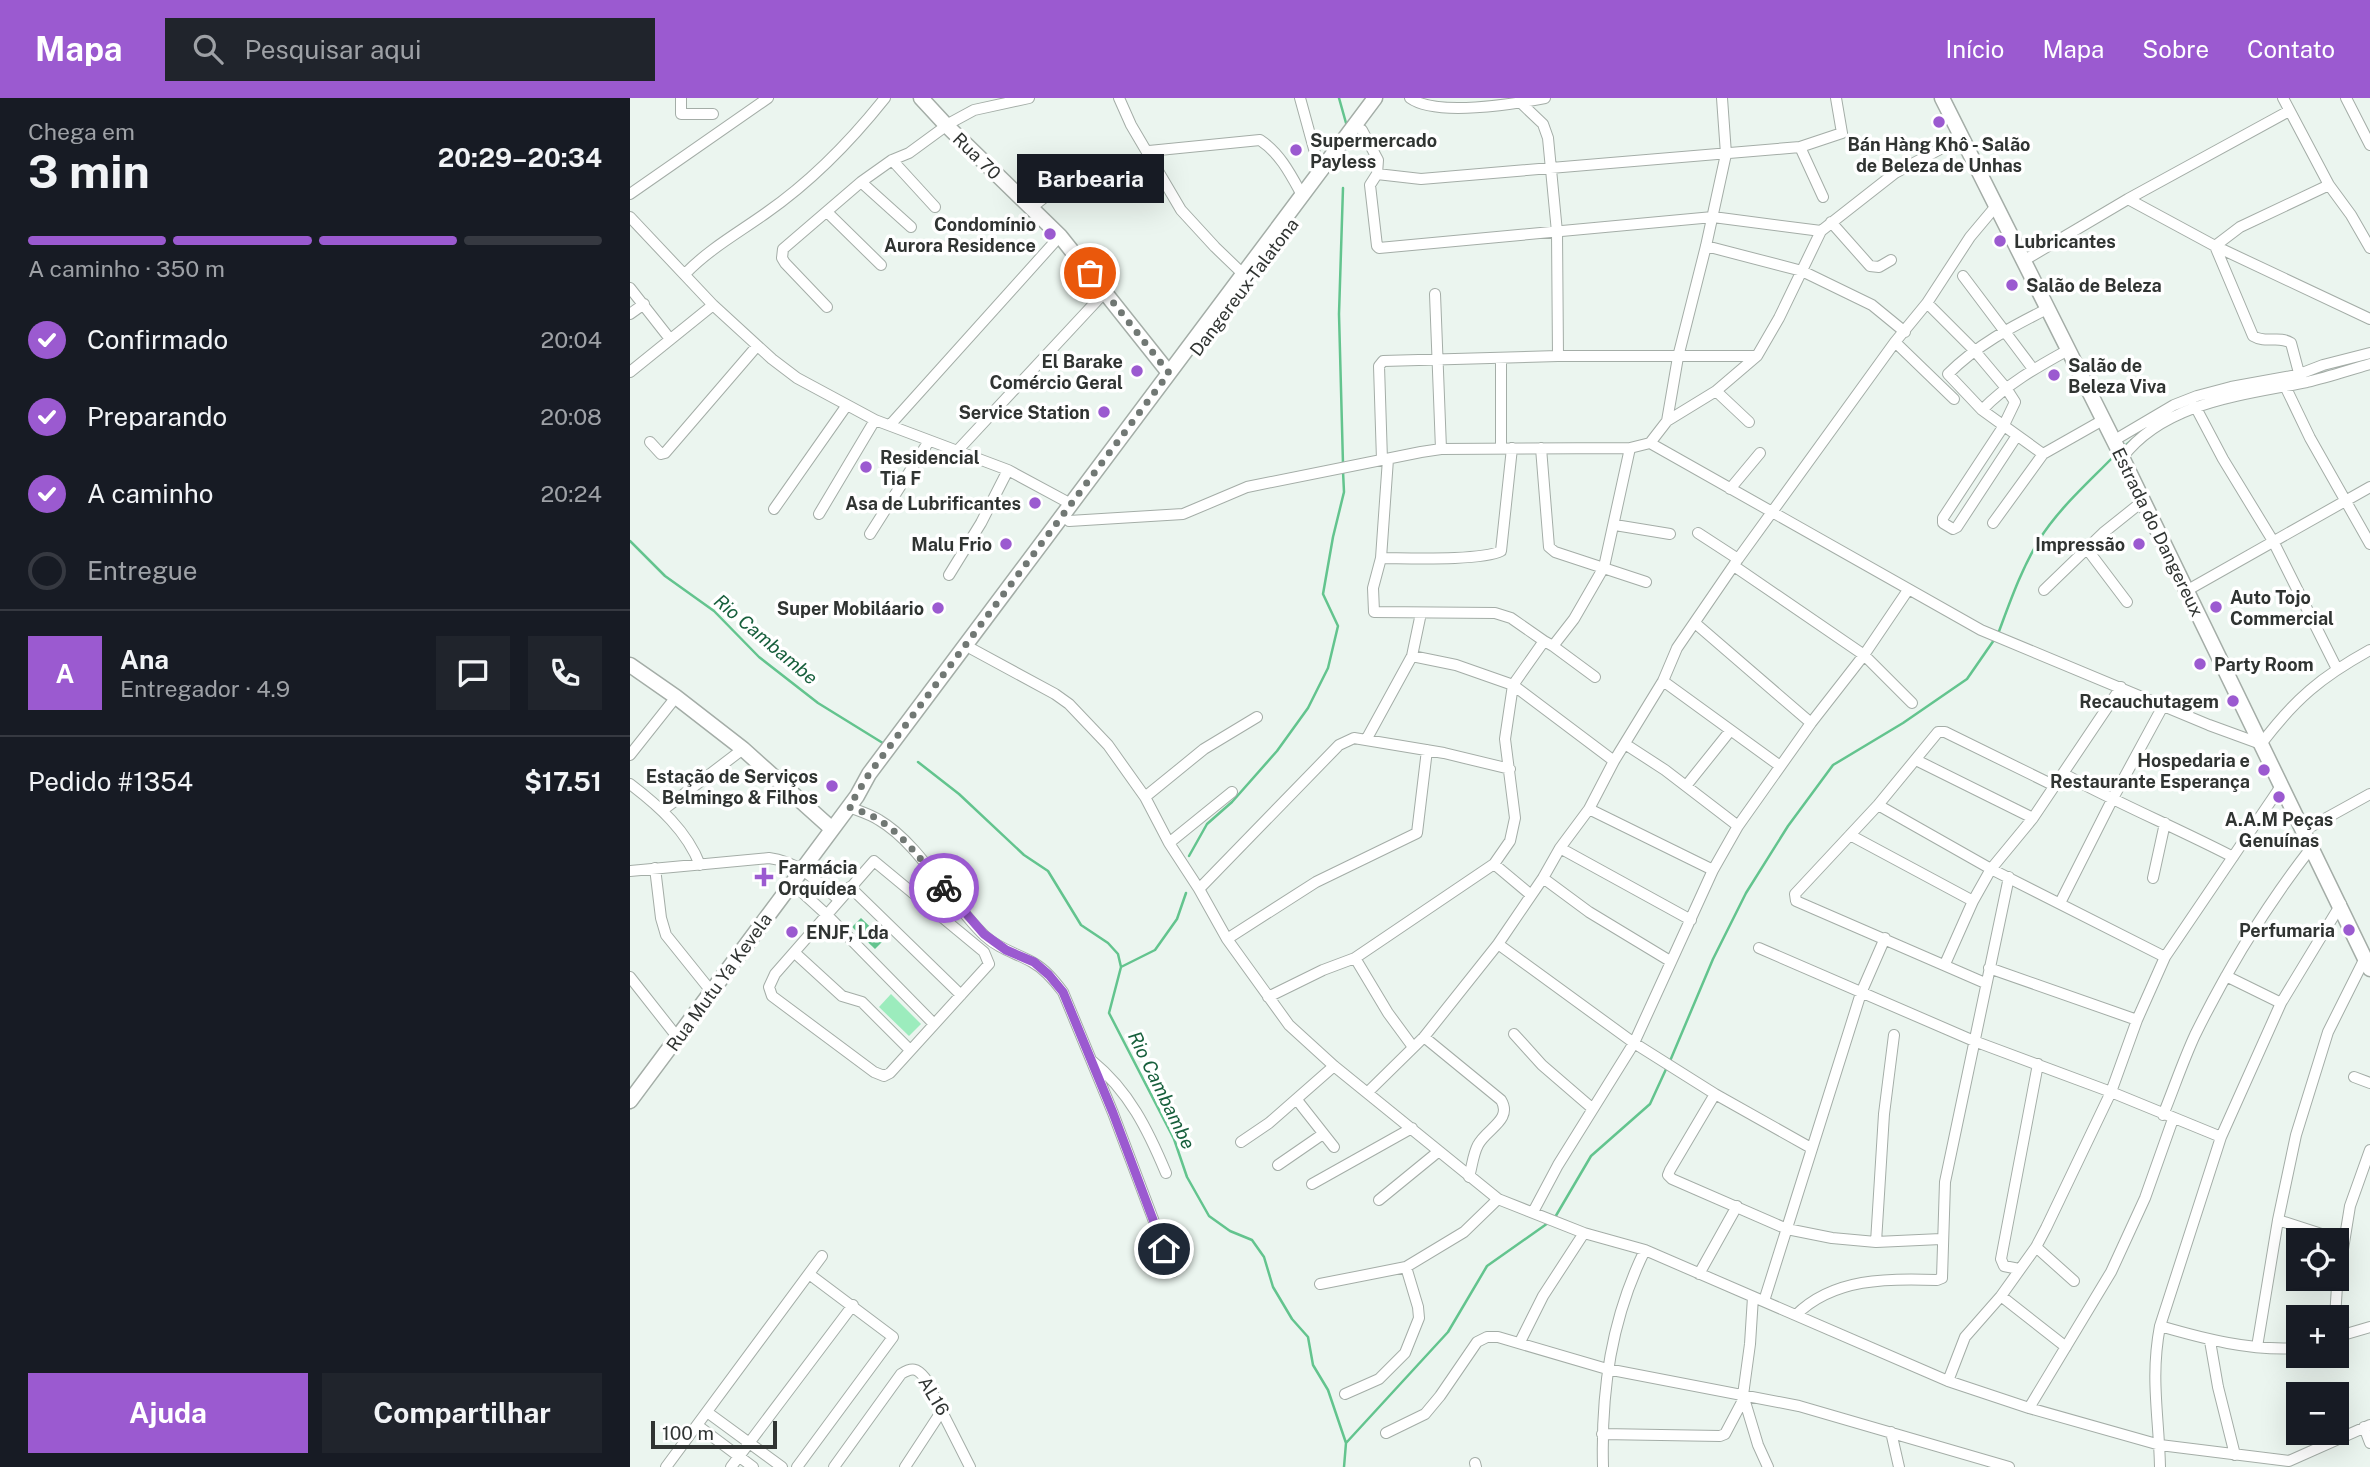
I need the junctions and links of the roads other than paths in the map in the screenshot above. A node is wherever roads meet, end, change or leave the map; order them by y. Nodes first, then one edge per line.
1 (681, 98) edge
2 (768, 98) edge
3 (885, 98) edge
4 (921, 98) edge
5 (1029, 98) edge
6 (1119, 98) edge
7 (1300, 98) edge
8 (1375, 98) edge
9 (1386, 98) edge
10 (1410, 98) edge
11 (1545, 98) edge
12 (1722, 98) edge
13 (1836, 98) edge
14 (1941, 98) edge
15 (2346, 98) edge
16 (2287, 102) edge
17 (1521, 103) junction
18 (713, 114) dead end
19 (946, 125) junction
20 (1362, 130) junction
21 (1961, 138) junction
22 (2370, 145) edge
23 (1800, 147) junction
24 (1149, 151) junction
25 (1726, 154) junction
26 (892, 160) junction
27 (1088, 163) dead end
28 (1550, 169) junction
29 (1320, 171) junction
30 (1377, 174) junction
31 (861, 182) junction
32 (2329, 185) junction
33 (630, 194) edge
34 (1302, 195) junction
35 (1823, 197) dead end
36 (2128, 199) junction
37 (1996, 206) junction
38 (935, 207) dead end
39 (1031, 208) junction
40 (827, 212) junction
41 (630, 217) edge
42 (1713, 217) junction
43 (1831, 222) junction
44 (911, 227) dead end
45 (1821, 231) junction
46 (1557, 232) junction
47 (1060, 236) junction
48 (1706, 246) junction
49 (2215, 246) junction
50 (2370, 248) edge
51 (1891, 260) dead end
52 (2023, 261) junction
53 (881, 265) dead end
54 (1802, 271) junction
55 (685, 274) junction
56 (1243, 274) junction
57 (1963, 276) dead end
58 (630, 288) edge
59 (1105, 292) junction
60 (1435, 294) dead end
61 (1927, 303) junction
62 (644, 304) junction
63 (713, 305) junction
64 (827, 307) dead end
65 (2047, 309) junction
66 (630, 314) edge
67 (2370, 319) edge
68 (2004, 331) junction
69 (1905, 332) junction
70 (670, 340) junction
71 (1895, 342) junction
72 (757, 346) junction
73 (2068, 350) junction
74 (1974, 351) junction
75 (2370, 353) edge
76 (1558, 356) junction
77 (1757, 356) junction
78 (1678, 357) junction
79 (1501, 359) junction
80 (1439, 360) junction
81 (2370, 364) edge
82 (2033, 369) junction
83 (630, 372) edge
84 (1169, 373) junction
85 (2299, 373) junction
86 (2285, 386) junction
87 (2006, 388) junction
88 (1716, 391) junction
89 (1954, 399) dead end
90 (846, 405) junction
91 (2195, 407) junction
92 (1982, 410) junction
93 (875, 420) junction
94 (2103, 420) junction
95 (1667, 421) junction
96 (1749, 422) dead end
97 (890, 425) junction
98 (2003, 427) junction
99 (2015, 437) junction
100 (929, 441) junction
101 (650, 442) dead end
102 (1650, 443) junction
103 (1507, 448) junction
104 (1541, 448) junction
105 (1630, 448) junction
106 (1441, 449) junction
107 (958, 450) junction
108 (2118, 450) junction
109 (1759, 453) dead end
110 (2043, 454) junction
111 (1385, 459) junction
112 (1008, 470) junction
113 (2370, 488) edge
114 (1730, 489) junction
115 (2143, 501) junction
116 (2346, 502) junction
117 (1071, 504) junction
118 (774, 509) dead end
119 (1773, 513) junction
120 (819, 514) dead end
121 (1069, 521) junction
122 (1993, 523) dead end
123 (1615, 525) junction
124 (1698, 533) dead end
125 (870, 534) dead end
126 (1670, 534) dead end
127 (2273, 541) junction
128 (2370, 544) edge
129 (2087, 549) junction
130 (1381, 558) junction
131 (1736, 562) junction
132 (1604, 567) junction
133 (949, 575) dead end
134 (1646, 582) dead end
135 (1908, 590) junction
136 (2044, 590) dead end
137 (2186, 591) junction
138 (2127, 602) dead end
139 (1421, 613) junction
140 (1695, 623) junction
141 (1548, 643) junction
142 (972, 649) junction
143 (2370, 650) edge
144 (1864, 655) junction
145 (1412, 656) junction
146 (630, 665) edge
147 (2337, 668) junction
148 (1595, 677) dead end
149 (1663, 681) junction
150 (1513, 685) junction
151 (2121, 688) junction
152 (676, 697) junction
153 (1912, 703) dead end
154 (2163, 706) junction
155 (1257, 717) dead end
156 (913, 722) junction
157 (1811, 723) junction
158 (1730, 731) junction
159 (1366, 740) junction
160 (1625, 744) junction
161 (2261, 744) junction
162 (743, 749) junction
163 (1427, 750) junction
164 (630, 755) edge
165 (1916, 760) junction
166 (1614, 761) junction
167 (1780, 766) junction
168 (1510, 769) junction
169 (2064, 775) junction
170 (630, 784) edge
171 (1686, 786) junction
172 (2055, 786) junction
173 (2281, 786) junction
174 (1232, 792) dead end
175 (2370, 794) edge
176 (1146, 797) junction
177 (2112, 800) junction
178 (853, 802) junction
179 (1878, 805) junction
180 (1589, 809) junction
181 (663, 810) junction
182 (2033, 818) junction
183 (2165, 823) junction
184 (1738, 825) junction
185 (832, 829) junction
186 (2303, 831) junction
187 (1850, 835) junction
188 (1169, 843) junction
189 (1560, 848) junction
190 (2311, 848) junction
191 (2233, 858) junction
192 (1494, 863) junction
193 (701, 865) junction
194 (655, 868) junction
195 (803, 869) junction
196 (1992, 869) junction
197 (1713, 870) junction
198 (630, 871) edge
199 (2009, 877) junction
200 (1543, 878) junction
201 (2153, 878) dead end
202 (792, 883) junction
203 (850, 887) junction
204 (1199, 889) junction
205 (1531, 894) junction
206 (839, 900) junction
207 (1973, 901) junction
208 (2060, 903) junction
209 (2341, 904) junction
210 (827, 915) junction
211 (1691, 920) junction
212 (1885, 938) junction
213 (1227, 939) junction
214 (1498, 944) junction
215 (1759, 948) dead end
216 (795, 953) junction
217 (1355, 957) junction
218 (2165, 957) junction
219 (1670, 961) junction
220 (2367, 963) edge
221 (1945, 964) junction
222 (1989, 968) junction
223 (2227, 976) junction
224 (630, 977) edge
225 (1985, 983) junction
226 (711, 991) junction
227 (1861, 993) junction
228 (961, 995) junction
229 (1268, 997) junction
230 (2281, 1003) junction
231 (2137, 1020) junction
232 (934, 1024) junction
233 (1514, 1034) dead end
234 (1894, 1035) dead end
235 (1424, 1037) junction
236 (678, 1038) junction
237 (1974, 1041) junction
238 (1634, 1043) junction
239 (1413, 1047) junction
240 (911, 1050) junction
241 (1090, 1060) junction
242 (2038, 1064) junction
243 (1334, 1066) junction
244 (2354, 1077) dead end
245 (2370, 1083) edge
246 (1368, 1092) junction
247 (2111, 1092) junction
248 (1715, 1094) junction
249 (631, 1098) edge
250 (1297, 1100) junction
251 (1593, 1109) junction
252 (2168, 1117) junction
253 (1412, 1128) junction
254 (1323, 1134) junction
255 (2221, 1137) junction
256 (1241, 1142) dead end
257 (1334, 1147) dead end
258 (1811, 1149) junction
259 (2370, 1150) edge
260 (1438, 1151) junction
261 (1278, 1165) dead end
262 (1166, 1173) dead end
263 (1469, 1177) junction
264 (1312, 1184) dead end
265 (1498, 1199) junction
266 (1379, 1200) dead end
267 (1737, 1206) junction
268 (1533, 1212) junction
269 (2278, 1220) junction
270 (2303, 1228) edge
271 (2346, 1228) edge
272 (1787, 1229) junction
273 (1584, 1233) junction
274 (1941, 1239) junction
275 (1876, 1242) junction
276 (2036, 1247) junction
277 (1645, 1250) junction
278 (822, 1256) dead end
279 (1406, 1267) junction
280 (2019, 1269) junction
281 (1173, 1272) dead end
282 (810, 1274) junction
283 (1699, 1274) junction
284 (2074, 1281) dead end
285 (1320, 1284) dead end
286 (2001, 1296) junction
287 (1753, 1297) junction
288 (1764, 1301) junction
289 (853, 1306) junction
290 (1796, 1315) junction
291 (2160, 1326) junction
292 (2370, 1327) edge
293 (2349, 1333) edge
294 (2210, 1341) junction
295 (1520, 1342) junction
296 (2066, 1347) junction
297 (2257, 1347) junction
298 (2286, 1349) edge
299 (1607, 1369) junction
300 (1948, 1381) junction
301 (1345, 1394) dead end
302 (1743, 1397) junction
303 (2029, 1408) junction
304 (943, 1409) junction
305 (707, 1412) junction
306 (697, 1425) junction
307 (2367, 1426) edge
308 (1891, 1432) junction
309 (1386, 1433) dead end
310 (1602, 1434) junction
311 (749, 1443) junction
312 (2370, 1443) edge
313 (2160, 1445) junction
314 (2235, 1455) junction
315 (739, 1457) junction
316 (2284, 1464) edge
317 (666, 1467) edge
318 (732, 1467) edge
319 (753, 1467) edge
320 (782, 1467) edge
321 (797, 1467) edge
322 (834, 1467) edge
323 (905, 1467) edge
324 (970, 1467) edge
325 (1603, 1467) edge
326 (1768, 1467) edge
327 (1899, 1467) edge
328 (2009, 1467) edge
329 (2160, 1467) edge

1 - 18 street
2 - 33 street
3 - 55 street
4 - 19 main road, Rua 70
5 - 19 street
6 - 24 street
7 - 29 street
8 - 29 main road, Dangereux-Talatona
9 - 20 main road, Dangereux-Talatona
10 - 17 street
11 - 17 street
12 - 25 street
13 - 23 street
14 - 21 main road, Estrada do Dangereux
15 - 22 street
16 - 32 street
16 - 36 street
17 - 28 street
19 - 26 street
19 - 39 main road, Rua 70
20 - 30 street
20 - 121 main road, Dangereux-Talatona
21 - 37 main road, Estrada do Dangereux
21 - 43 street
23 - 25 street
23 - 35 street
24 - 34 street
24 - 56 street
25 - 28 street
25 - 42 street
26 - 31 street
26 - 38 street
27 - 39 street
28 - 30 street
28 - 46 street
29 - 34 main road, Dangereux-Talatona
30 - 46 street
31 - 40 street
31 - 44 street
32 - 49 street
32 - 50 street
34 - 56 main road, Dangereux-Talatona
36 - 49 street
36 - 52 street
37 - 52 main road, Estrada do Dangereux
37 - 61 street
39 - 47 main road, Rua 70
40 - 53 street
40 - 64 street
41 - 55 street
42 - 45 street
42 - 46 street
42 - 48 street
43 - 45 street
43 - 51 street
45 - 54 street
46 - 76 street
47 - 59 main road, Rua 70
47 - 97 street
48 - 54 street
48 - 78 street
49 - 67 street
49 - 85 street
52 - 65 main road, Estrada do Dangereux
54 - 69 street
54 - 77 street
55 - 63 street
56 - 84 main road, Dangereux-Talatona
57 - 68 street
58 - 62 street
59 - 84 main road, Rua 70
59 - 107 street
60 - 80 street
61 - 69 street
61 - 74 street
62 - 66 street
62 - 70 street
63 - 70 street
63 - 72 street
65 - 68 street
65 - 73 main road, Estrada do Dangereux
68 - 74 street
68 - 82 street
69 - 71 street
70 - 83 street
71 - 89 street
71 - 119 street
72 - 90 street
72 - 101 street
73 - 82 street
73 - 94 main road, Estrada do Dangereux
74 - 87 street
74 - 92 street
75 - 85 street
76 - 78 street
76 - 79 street
77 - 78 street
77 - 88 street
78 - 95 street
79 - 80 street
79 - 103 street
80 - 106 street
80 - 111 street
81 - 86 street
82 - 87 street
84 - 117 main road, Dangereux-Talatona
85 - 108 street
86 - 91 street
86 - 116 street
87 - 92 street
87 - 98 street
88 - 95 street
88 - 96 street
90 - 93 street
90 - 118 street
91 - 108 street
91 - 127 street
92 - 98 street
93 - 97 street
93 - 120 street
94 - 108 main road, Estrada do Dangereux
94 - 110 street
95 - 102 street
97 - 100 street
98 - 99 street
98 - 99 street
99 - 110 street
100 - 107 street
100 - 125 street
102 - 105 street
102 - 114 street
103 - 104 street
103 - 106 street
103 - 130 street
104 - 105 street
104 - 132 street
105 - 123 street
106 - 111 street
107 - 112 street
108 - 115 main road, Estrada do Dangereux
109 - 114 street
110 - 122 street
111 - 121 street
111 - 130 street
112 - 117 street
112 - 133 street
113 - 116 street
114 - 119 street
115 - 129 street
115 - 137 main road, Estrada do Dangereux
116 - 127 street
116 - 128 street
117 - 156 main road, Dangereux-Talatona
119 - 131 street
119 - 135 street
121 - 142 main road, Dangereux-Talatona
123 - 126 street
123 - 132 street
124 - 131 street
127 - 137 street
127 - 147 street
129 - 136 street
129 - 138 street
130 - 139 street
131 - 140 street
131 - 144 street
132 - 134 street
132 - 141 street
135 - 144 street
135 - 151 street
137 - 161 main road, Estrada do Dangereux
139 - 141 street
139 - 145 street
140 - 149 street
140 - 157 street
141 - 148 street
141 - 150 street
142 - 156 main road, Dangereux-Talatona
142 - 176 street
143 - 147 street
144 - 153 street
144 - 157 street
145 - 150 street
145 - 159 street
146 - 152 main road
147 - 161 street
149 - 158 street
149 - 160 street
150 - 166 street
150 - 168 street
151 - 154 street
151 - 169 street
152 - 162 main road
152 - 164 street
154 - 161 street
154 - 177 street
155 - 176 street
156 - 178 main road, Dangereux-Talatona
157 - 167 street
158 - 167 street
158 - 171 street
159 - 163 street
159 - 204 street
160 - 166 street
160 - 171 street
161 - 173 main road, Estrada do Dangereux
162 - 181 street
162 - 185 main road
163 - 168 street
163 - 213 street
165 - 172 street
165 - 179 street
165 - 182 street
166 - 180 street
167 - 184 street
168 - 192 street
169 - 172 street
169 - 177 street
170 - 181 street
171 - 184 street
172 - 182 street
173 - 186 main road, Estrada do Dangereux
173 - 191 street
174 - 188 street
175 - 186 street
176 - 188 street
177 - 183 street
177 - 208 street
178 - 185 main road, Rua Mutu Ya Kevela
178 - 241 street
179 - 187 street
179 - 196 street
180 - 189 street
180 - 197 street
181 - 193 street
182 - 196 street
183 - 191 street
183 - 201 street
184 - 197 street
185 - 195 main road, Rua Mutu Ya Kevela
186 - 190 main road, Estrada do Dangereux
187 - 207 street
187 - 212 street
188 - 204 street
189 - 200 street
189 - 211 street
190 - 209 main road, Estrada do Dangereux
190 - 223 street
191 - 218 street
192 - 205 street
192 - 217 street
193 - 194 street
193 - 195 street
194 - 198 street
194 - 226 street
195 - 202 main road, Rua Mutu Ya Kevela
195 - 206 street
196 - 199 street
196 - 207 street
197 - 211 street
199 - 208 street
199 - 222 street
200 - 205 street
200 - 219 street
202 - 210 street
202 - 226 main road, Rua Mutu Ya Kevela
203 - 206 street
203 - 228 street
203 - 228 street
204 - 213 street
205 - 214 street
206 - 210 street
207 - 221 street
208 - 218 street
209 - 220 main road, Estrada do Dangereux
209 - 230 street
210 - 216 street
210 - 232 street
211 - 219 street
212 - 221 street
212 - 227 street
213 - 229 street
214 - 235 street
214 - 238 street
215 - 227 street
216 - 240 street
216 - 240 street
217 - 229 street
217 - 239 street
218 - 231 street
219 - 238 street
220 - 269 street
221 - 225 street
222 - 225 street
222 - 231 street
223 - 230 street
223 - 252 street
224 - 236 street
225 - 237 street
226 - 236 main road, Rua Mutu Ya Kevela
227 - 237 street
227 - 258 street
228 - 232 street
229 - 243 street
230 - 255 street
231 - 247 street
232 - 240 street
233 - 251 street
234 - 275 street
235 - 239 street
235 - 263 street
236 - 249 main road, Rua Mutu Ya Kevela
237 - 242 street
237 - 274 street
238 - 248 street
238 - 251 street
239 - 246 street
241 - 262 street
241 - 281 street
242 - 247 street
242 - 280 street
243 - 246 street
243 - 250 street
244 - 245 street
246 - 253 street
247 - 252 street
247 - 276 street
248 - 258 street
248 - 267 street
250 - 254 street
250 - 256 street
251 - 268 street
252 - 255 street
252 - 296 street
253 - 260 street
253 - 264 street
254 - 257 street
254 - 261 street
255 - 291 street
258 - 272 street
259 - 271 street
260 - 263 street
260 - 266 street
263 - 265 street
265 - 268 street
265 - 279 street
267 - 272 street
267 - 283 street
268 - 273 street
269 - 270 street
269 - 297 street
272 - 275 street
272 - 288 street
273 - 277 street
273 - 295 street
274 - 275 street
274 - 290 street
276 - 280 street
276 - 284 street
277 - 283 street
277 - 299 street
278 - 282 street
279 - 285 street
279 - 301 street
280 - 286 street
282 - 289 street
282 - 305 street
283 - 287 street
286 - 296 street
286 - 300 street
287 - 288 street
287 - 302 street
288 - 290 street
289 - 311 street
289 - 321 street
290 - 300 street
291 - 294 street
291 - 313 street
292 - 293 street
294 - 297 street
294 - 314 street
295 - 299 street
295 - 309 street
296 - 303 street
297 - 298 street
299 - 302 street
299 - 310 street
300 - 303 street
302 - 308 street
302 - 310 street
302 - 326 street
303 - 313 street
304 - 322 street, AL16
304 - 323 street
304 - 324 street, AL16
305 - 306 street
305 - 311 street
306 - 315 street
306 - 317 street
307 - 312 street
307 - 316 street
308 - 327 street
308 - 328 street
310 - 325 street
311 - 315 street
311 - 320 street
313 - 314 street
313 - 329 street
314 - 316 street
315 - 318 street
315 - 319 street

